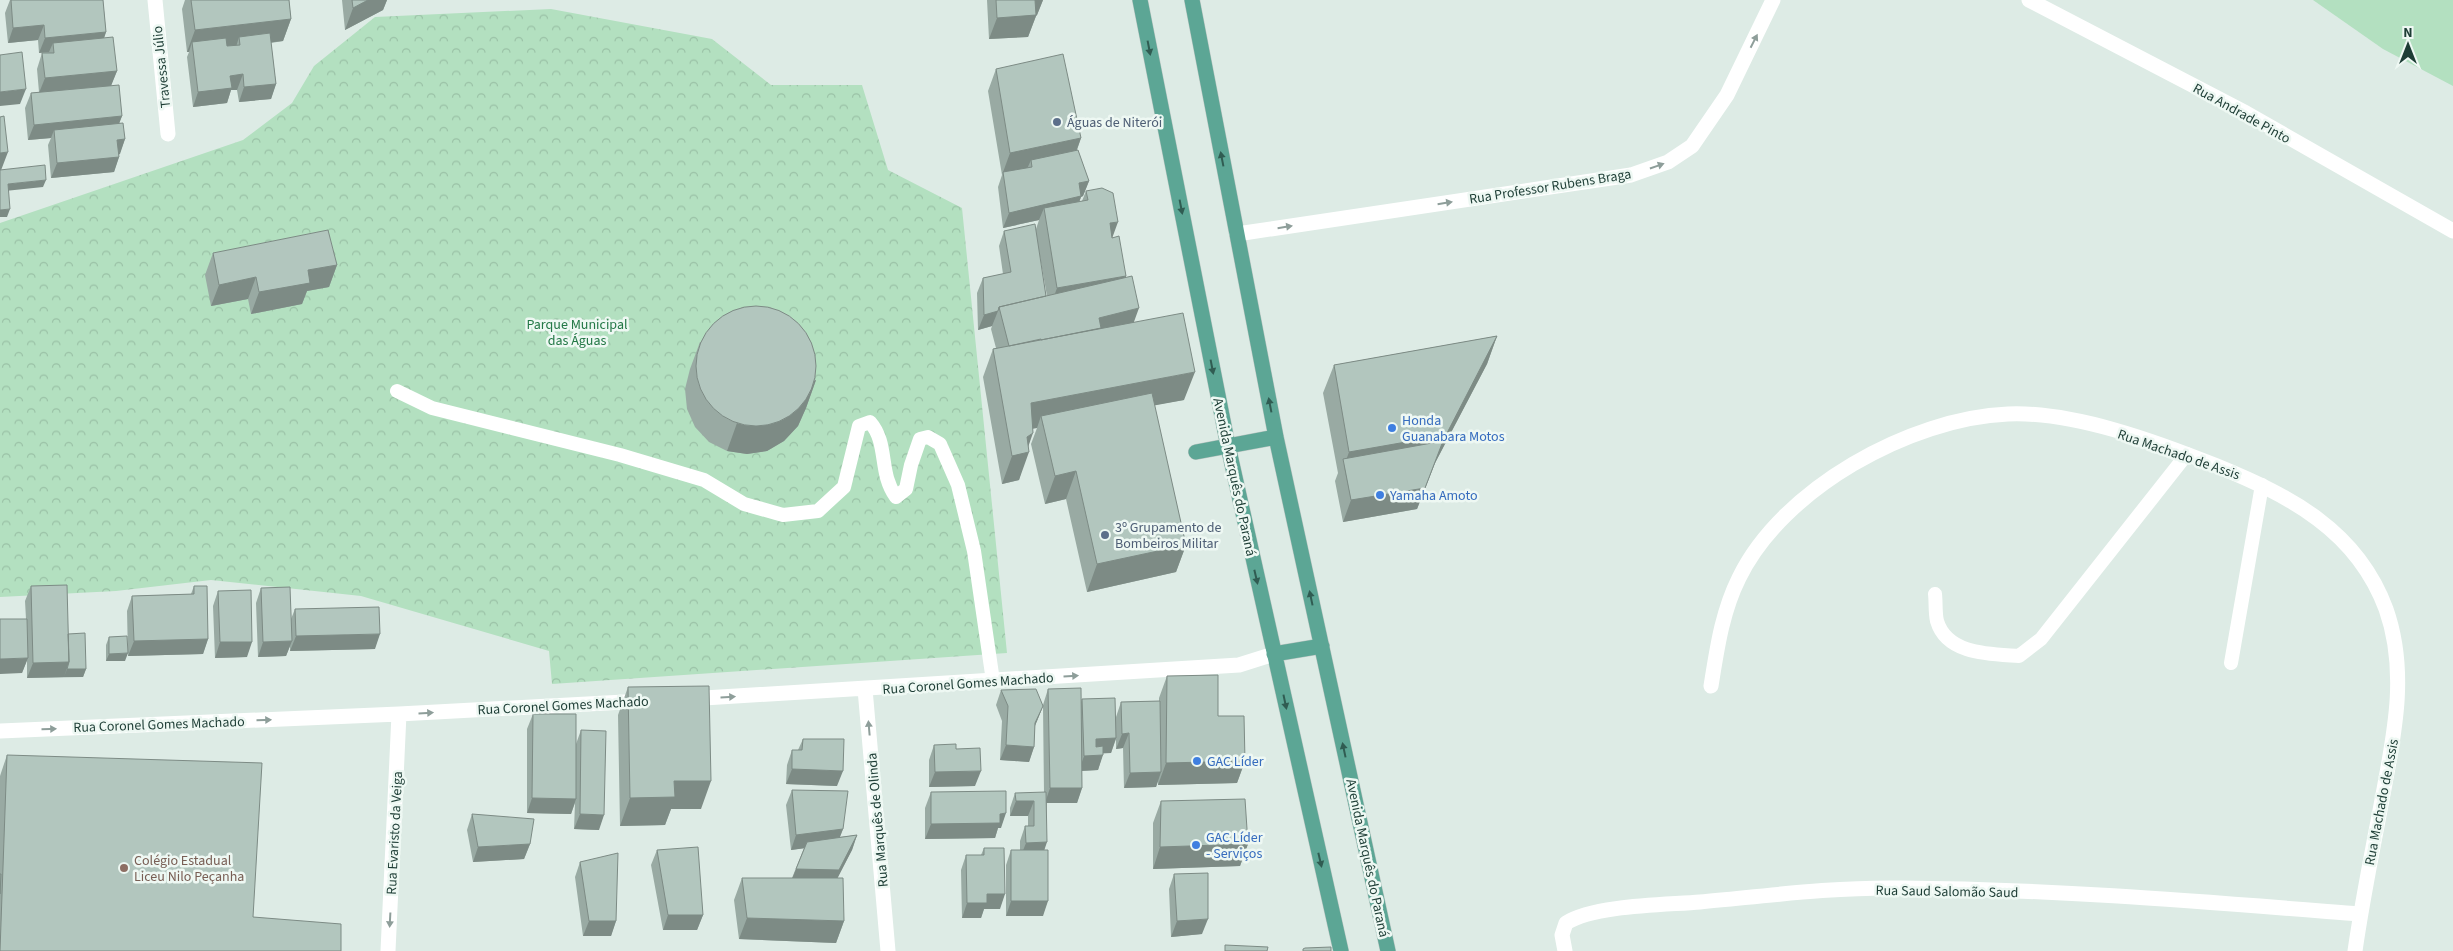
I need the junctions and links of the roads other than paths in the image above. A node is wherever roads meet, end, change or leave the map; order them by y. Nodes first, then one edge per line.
1 (155, 0) edge
2 (1140, 0) edge
3 (1192, 0) edge
4 (1773, 0) edge
5 (2029, 0) edge
6 (168, 134) dead end
7 (2453, 231) edge
8 (1237, 234) junction
9 (398, 392) dead end
10 (1276, 437) junction
11 (1228, 446) junction
12 (1196, 452) dead end
13 (2187, 454) junction
14 (2262, 485) junction
15 (1936, 594) dead end
16 (1322, 646) junction
17 (1274, 654) junction
18 (2231, 663) dead end
19 (993, 681) junction
20 (1711, 686) dead end
21 (865, 689) junction
22 (677, 699) edge
23 (657, 700) edge
24 (399, 714) junction
25 (0, 731) edge
26 (2360, 914) junction
27 (388, 951) edge
28 (888, 951) edge
29 (1341, 951) edge
30 (1388, 951) edge
31 (1564, 951) edge
32 (2355, 951) edge

1 - 6 street, Travessa Júlio
2 -> 11 main road, Avenida Marquês do Paraná
8 -> 3 main road, Avenida Marquês do Paraná
8 -> 4 street, Rua Professor Rubens Braga
5 - 7 street, Rua Andrade Pinto
10 -> 8 main road, Avenida Marquês do Paraná
9 - 19 lane
10 - 11 main road
16 -> 10 main road, Avenida Marquês do Paraná
11 - 12 main road
11 -> 17 main road, Avenida Marquês do Paraná
13 - 14 street, Rua Machado de Assis
13 - 15 lane
13 - 20 street, Rua Machado de Assis
14 - 18 lane
14 - 26 street, Rua Machado de Assis
16 - 17 main road
30 -> 16 main road, Avenida Marquês do Paraná
19 -> 17 street, Rua Coronel Gomes Machado
17 -> 29 main road, Avenida Marquês do Paraná
19 - 21 street, Rua Coronel Gomes Machado
22 -> 21 street, Rua Coronel Gomes Machado
28 -> 21 street, Rua Marquês de Olinda
24 -> 23 street, Rua Coronel Gomes Machado
25 -> 24 street, Rua Coronel Gomes Machado
24 -> 27 street, Rua Evaristo da Veiga
26 - 31 street, Rua Saud Salomão Saud
26 - 32 street, Rua Machado de Assis

